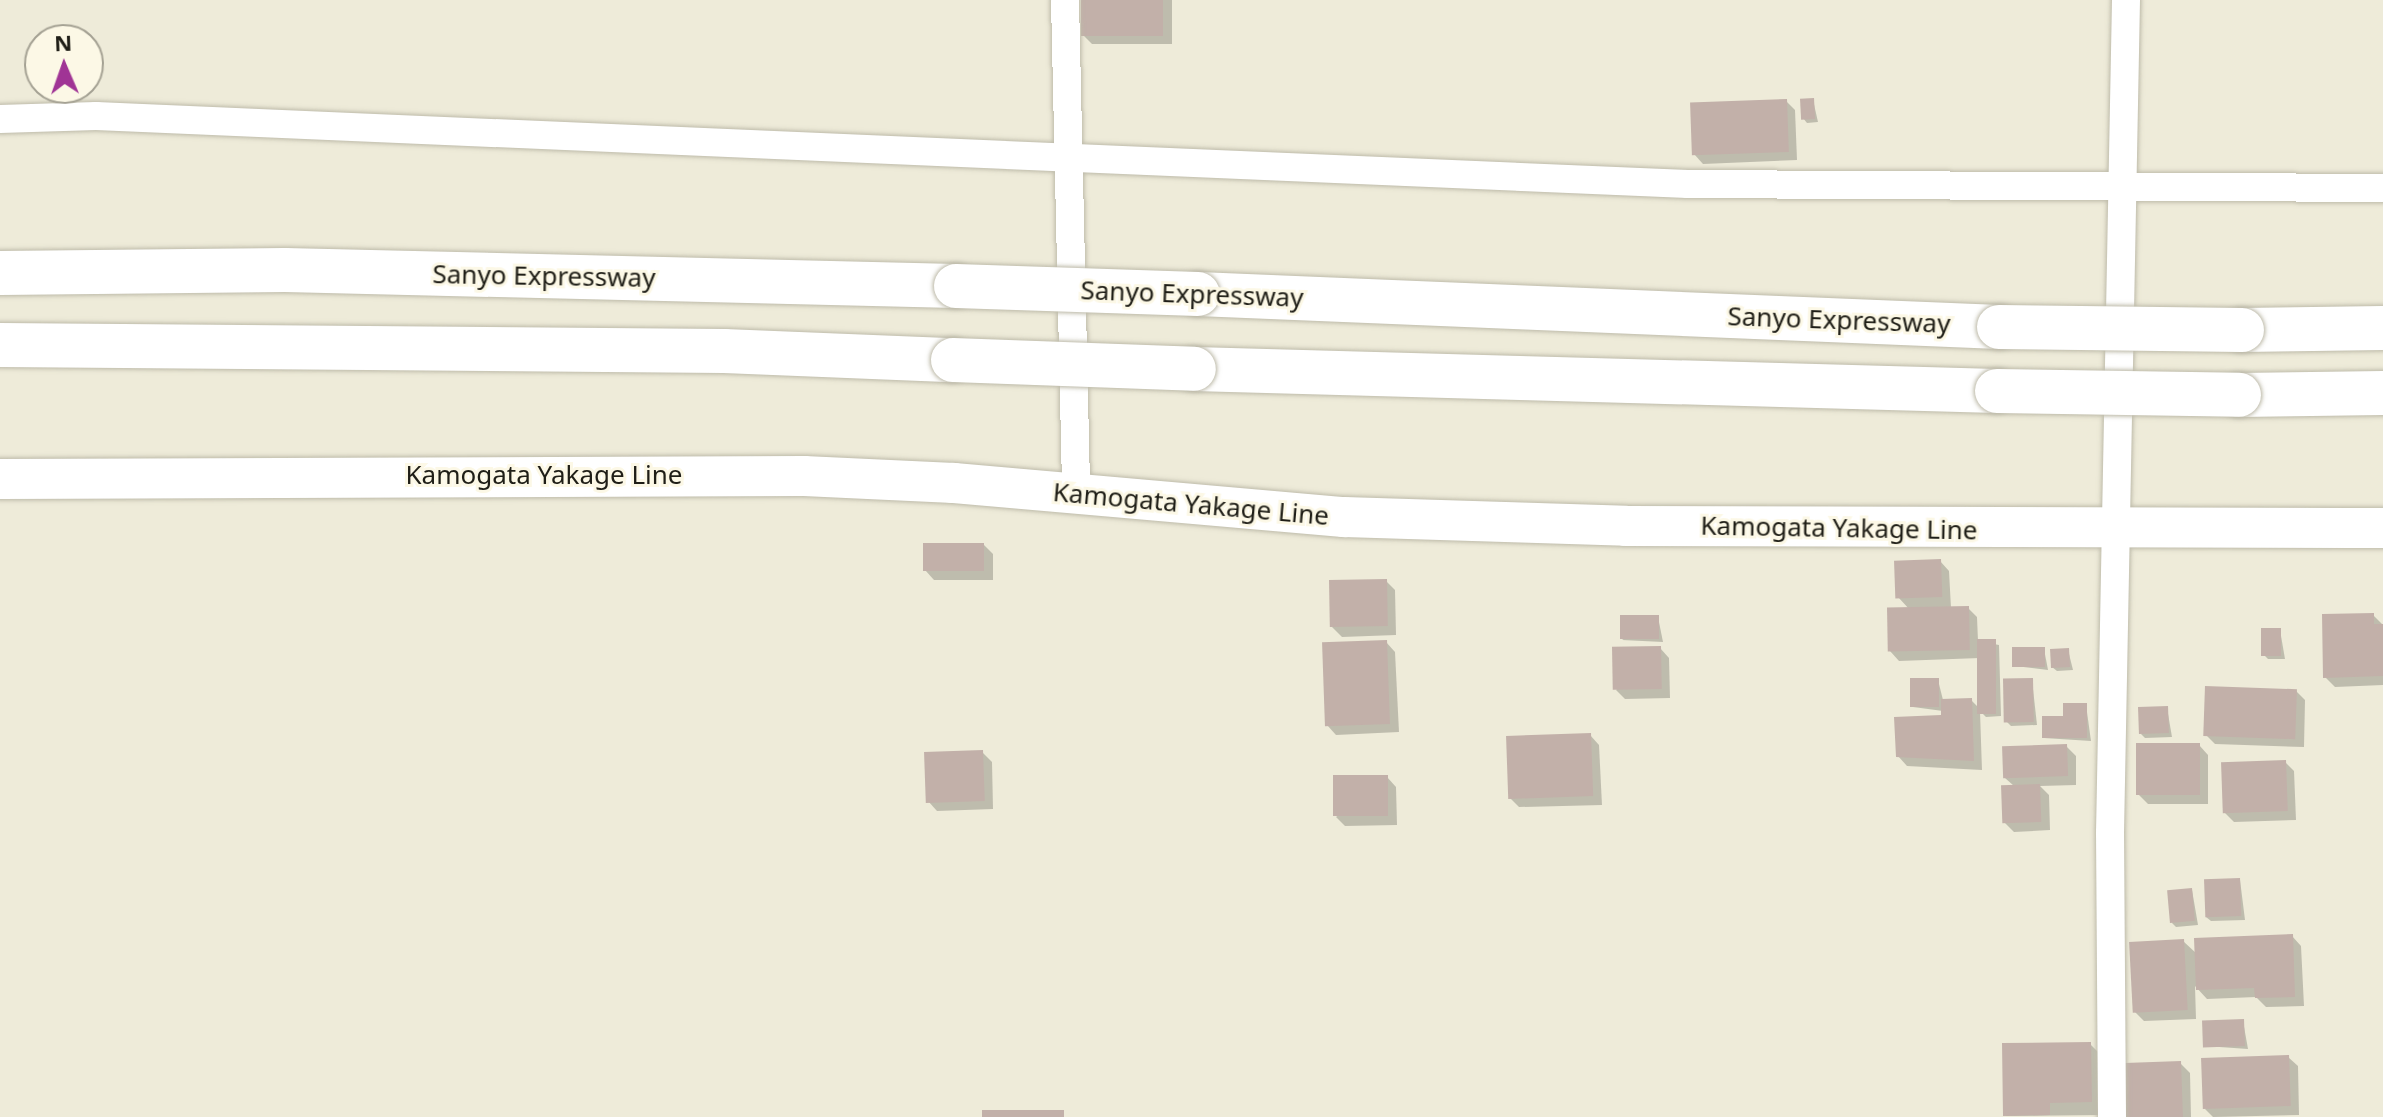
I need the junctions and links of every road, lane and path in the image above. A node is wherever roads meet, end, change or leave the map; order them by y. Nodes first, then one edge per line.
1 (1065, 0) edge
2 (2126, 0) edge
3 (0, 119) edge
4 (1066, 155) junction
5 (2122, 188) junction
6 (2383, 188) edge
7 (0, 273) edge
8 (2383, 328) edge
9 (0, 345) edge
10 (2383, 393) edge
11 (0, 479) edge
12 (1076, 494) junction
13 (2383, 528) edge
14 (2113, 531) junction
15 (2112, 1117) edge

1 - 4 street
2 - 5 street
3 - 4 street
4 - 5 street
4 - 12 street
5 - 6 street
5 - 14 street
7 - 8 highway, Sanyo Expressway, bridge
9 - 10 highway, bridge
11 - 12 main road, Kamogata Yakage Line
12 - 14 main road, Kamogata Yakage Line
13 - 14 main road, Kamogata Yakage Line
14 - 15 street

